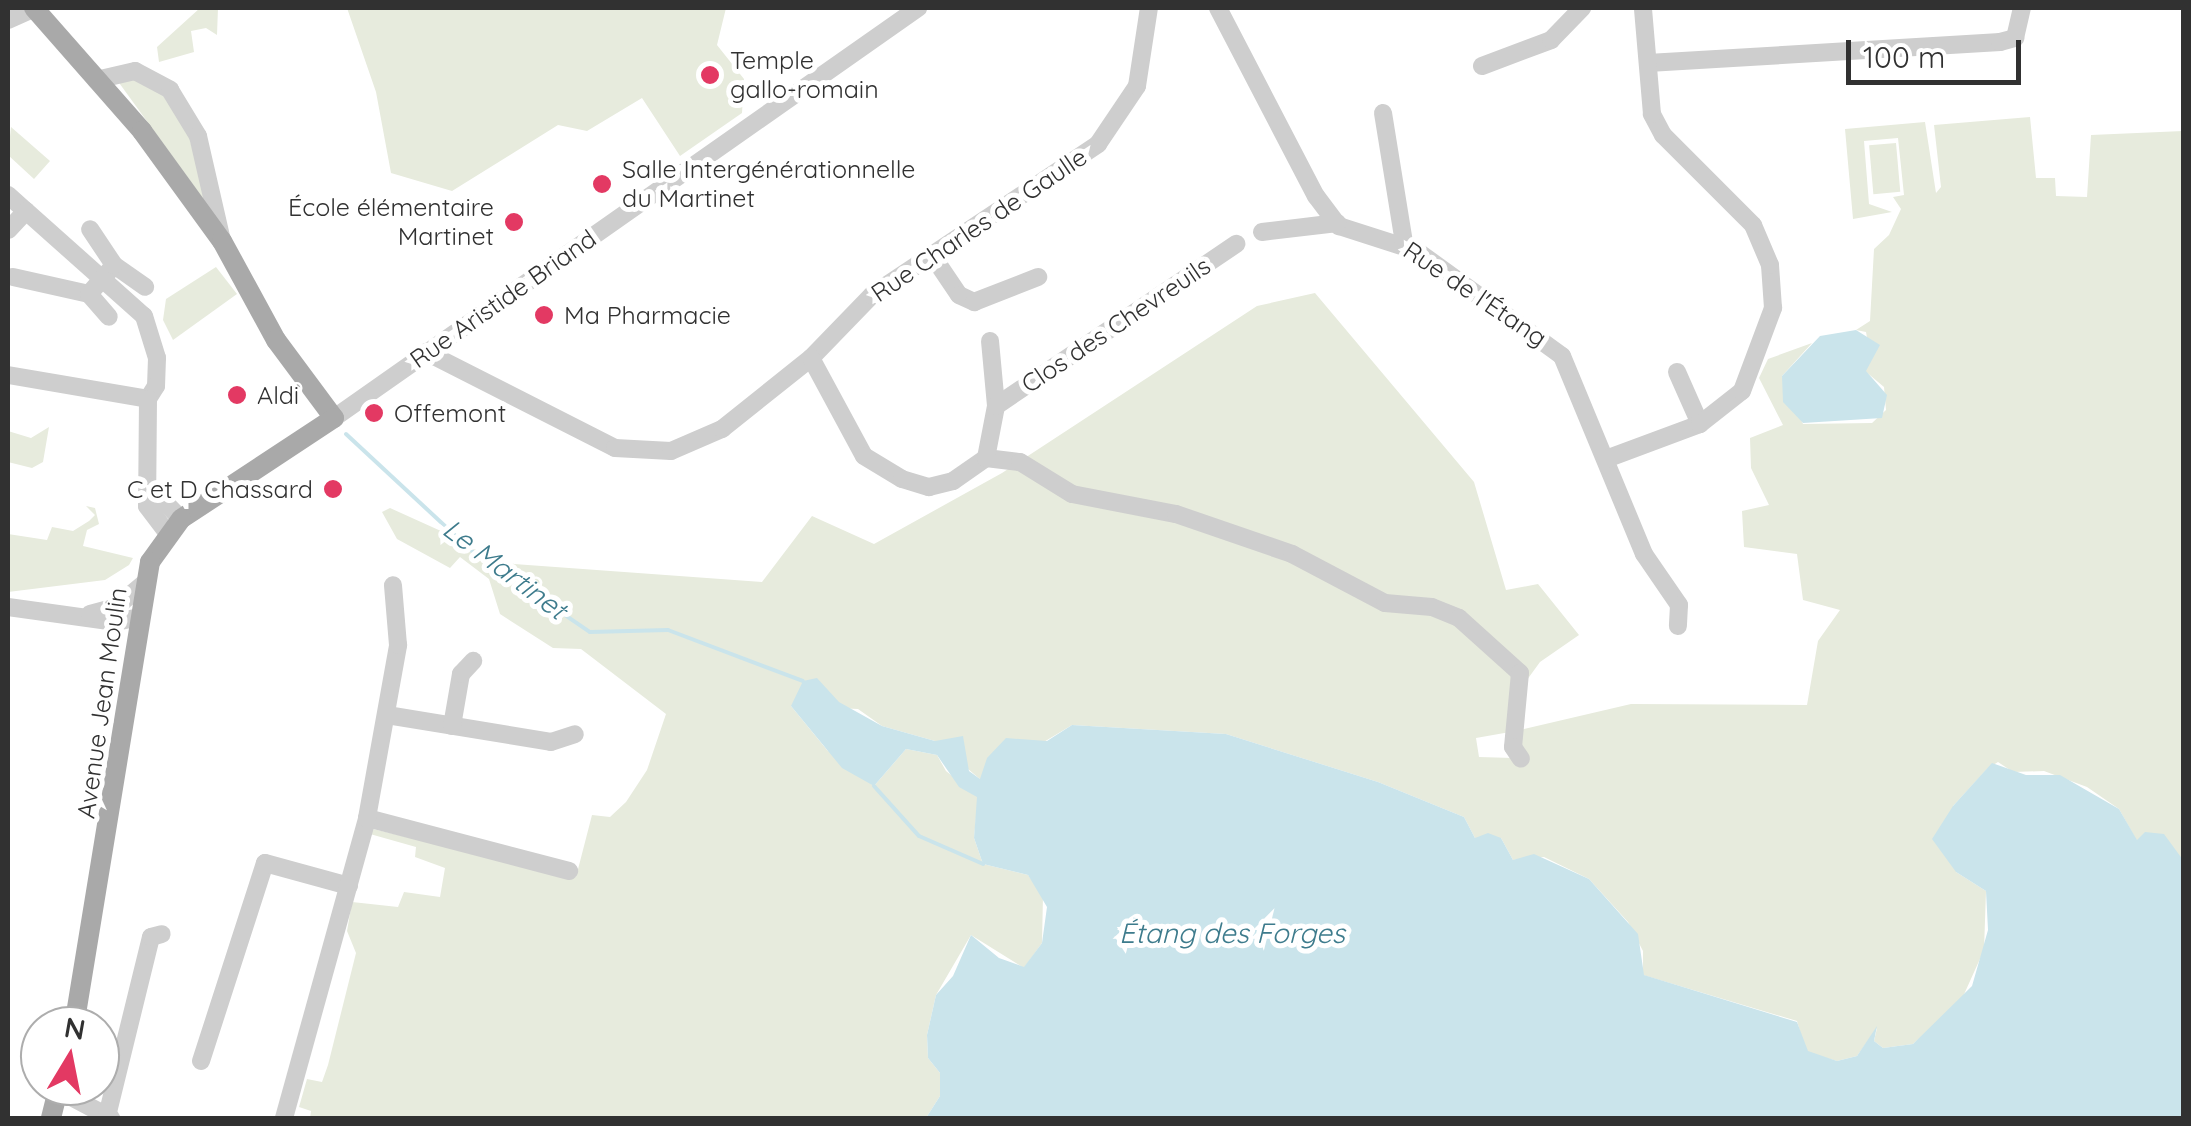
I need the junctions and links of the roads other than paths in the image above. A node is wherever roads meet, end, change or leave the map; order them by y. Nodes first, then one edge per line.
1 (34, 8) edge
2 (918, 8) edge
3 (1149, 8) edge
4 (1218, 8) edge
5 (1582, 8) edge
6 (1643, 8) edge
7 (2022, 8) edge
8 (8, 20) edge
9 (1648, 63) junction
10 (1482, 66) dead end
11 (96, 80) junction
12 (1383, 112) dead end
13 (8, 195) edge
14 (26, 211) junction
15 (1337, 223) junction
16 (90, 229) dead end
17 (8, 230) edge
18 (1262, 232) dead end
19 (222, 242) junction
20 (1404, 243) junction
21 (1236, 244) dead end
22 (932, 254) junction
23 (108, 271) junction
24 (14, 277) dead end
25 (1038, 277) dead end
26 (145, 287) dead end
27 (89, 294) junction
28 (109, 318) dead end
29 (990, 341) dead end
30 (426, 352) junction
31 (811, 358) junction
32 (1678, 372) dead end
33 (8, 376) edge
34 (148, 399) junction
35 (996, 406) junction
36 (334, 418) junction
37 (1700, 424) junction
38 (986, 458) junction
39 (1606, 459) junction
40 (174, 526) junction
41 (146, 582) junction
42 (394, 585) dead end
43 (8, 607) edge
44 (80, 615) junction
45 (138, 617) junction
46 (1678, 626) dead end
47 (473, 661) dead end
48 (387, 715) junction
49 (452, 726) junction
50 (575, 734) dead end
51 (1517, 753) dead end
52 (367, 818) junction
53 (569, 871) dead end
54 (348, 886) junction
55 (162, 934) dead end
56 (78, 1006) edge
57 (201, 1061) dead end
58 (109, 1117) edge
59 (284, 1118) edge

1 - 8 street
1 - 11 main road
2 - 30 street, Rue Aristide Briand
3 - 22 street, Rue Charles de Gaulle
4 - 15 street
5 - 10 street
6 - 9 street
7 - 9 street
9 - 37 street
11 - 19 main road
11 - 19 street
12 - 20 street
13 - 14 street
14 - 17 street
14 - 23 street
15 - 18 street
15 - 20 street, Rue de l'Étang
16 - 23 street
19 - 36 main road
20 - 39 street, Rue de l'Étang
21 - 35 street, Clos des Chevreuils
22 - 25 street
22 - 31 street, Rue Charles de Gaulle
23 - 26 street
23 - 27 street
23 - 34 street
24 - 27 street
27 - 28 street
29 - 35 street, Clos des Chevreuils
30 - 31 street, Rue Charles de Gaulle
30 - 36 street, Rue Aristide Briand
31 - 38 street
32 - 37 street
33 - 34 street
34 - 40 street
35 - 38 street, Clos des Chevreuils
36 - 40 main road
37 - 39 street
38 - 51 street
39 - 46 street, Rue de l'Étang
40 - 41 main road, Avenue Jean Moulin
41 - 44 street
41 - 45 main road, Avenue Jean Moulin
42 - 48 street
43 - 44 street
44 - 45 street
45 - 56 main road, Avenue Jean Moulin
47 - 49 street
48 - 49 street
48 - 52 street
49 - 50 street
52 - 53 street
52 - 54 street
54 - 57 street
54 - 59 street
55 - 58 street

